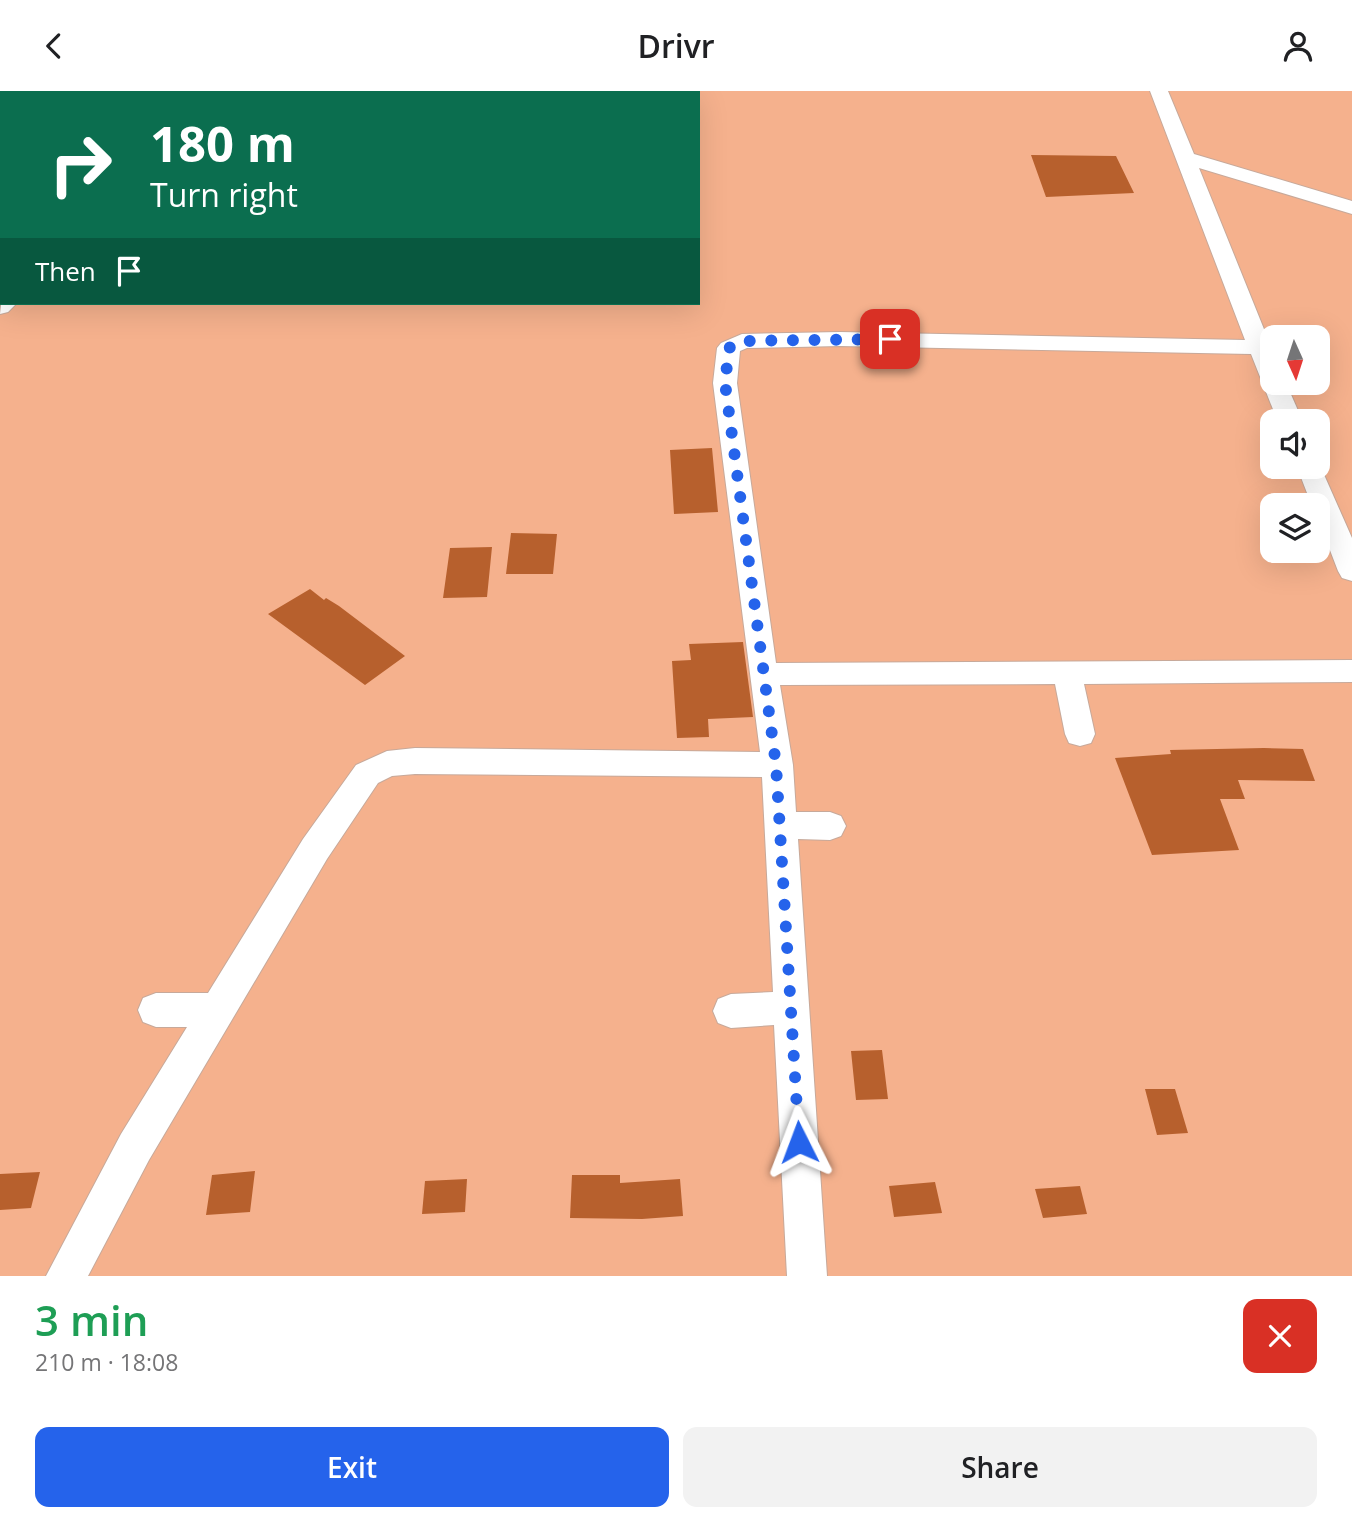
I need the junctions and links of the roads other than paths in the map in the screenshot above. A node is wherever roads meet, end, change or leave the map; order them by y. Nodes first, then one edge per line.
1 (1159, 91) edge
2 (1183, 157) junction
3 (1352, 208) edge
4 (1259, 347) joint
5 (1315, 479) edge
6 (1352, 571) edge
7 (1352, 671) edge
8 (1067, 672) junction
9 (763, 674) junction
10 (1080, 734) dead end
11 (776, 765) junction
12 (780, 825) junction
13 (830, 826) dead end
14 (791, 1008) junction
15 (156, 1010) dead end
16 (217, 1010) junction
17 (731, 1011) dead end
18 (66, 1276) edge
19 (807, 1276) edge

1 - 2 street
2 - 3 street
2 - 4 street
4 - 9 street
5 - 6 street
7 - 8 street
8 - 9 street
8 - 10 street
9 - 11 street
11 - 12 street
11 - 16 street
12 - 13 street
12 - 14 street
14 - 17 street
14 - 19 street
15 - 16 street
16 - 18 street

